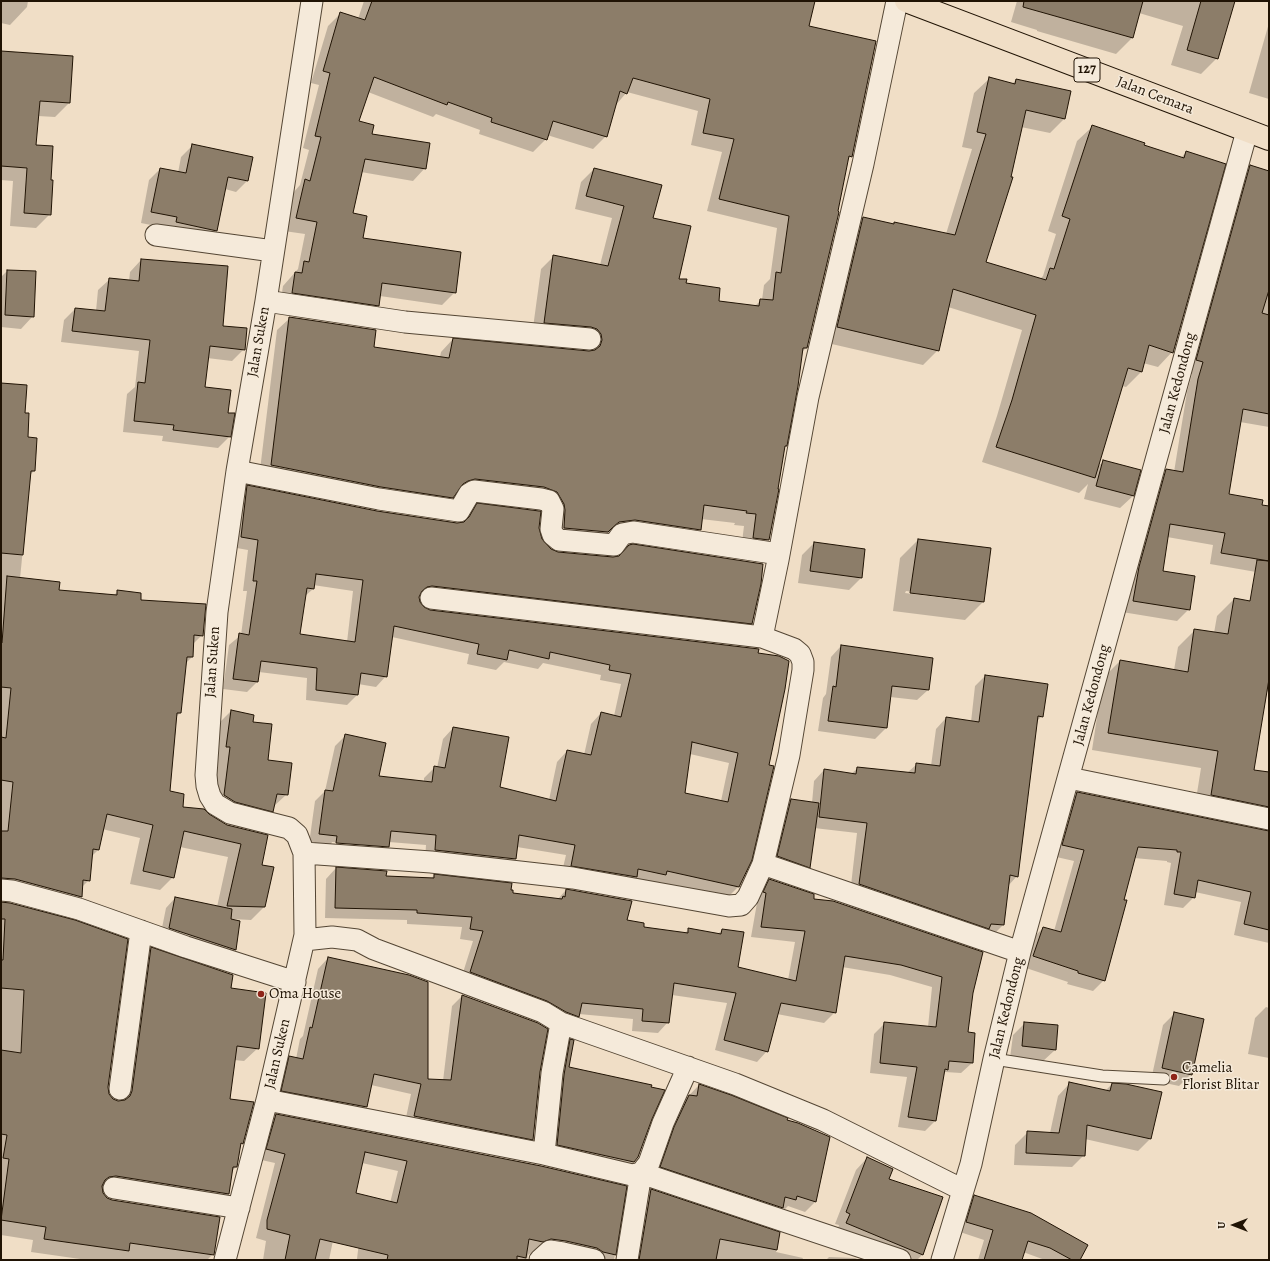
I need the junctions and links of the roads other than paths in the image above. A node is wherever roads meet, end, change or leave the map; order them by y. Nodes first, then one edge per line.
1 (312, 1) edge
2 (909, 2) edge
3 (1247, 131) junction
4 (1269, 140) edge
5 (156, 236) dead end
6 (273, 251) junction
7 (266, 301) junction
8 (590, 339) dead end
9 (237, 471) junction
10 (779, 554) junction
11 (431, 598) dead end
12 (762, 637) junction
13 (1069, 778) junction
14 (1269, 819) edge
15 (304, 853) junction
16 (763, 864) junction
17 (1, 890) edge
18 (141, 931) junction
19 (304, 937) junction
20 (1020, 952) junction
21 (295, 982) junction
22 (561, 1023) junction
23 (994, 1059) junction
24 (688, 1067) junction
25 (1164, 1079) dead end
26 (120, 1089) dead end
27 (268, 1100) junction
28 (544, 1154) junction
29 (640, 1174) junction
30 (964, 1187) junction
31 (114, 1188) dead end
32 (239, 1208) junction
33 (225, 1260) edge
34 (540, 1260) edge
35 (594, 1260) edge
36 (627, 1260) edge
37 (900, 1260) edge
38 (942, 1260) edge

1 - 6 street, Jalan Suken
2 - 3 main road, Jalan Cemara / 127
2 - 10 street
3 - 4 main road, Jalan Cemara / 127
3 - 13 street, Jalan Kedondong
5 - 6 street
6 - 7 street, Jalan Suken
7 - 8 street
7 - 9 street, Jalan Suken
9 - 10 street
9 - 15 street, Jalan Suken
10 - 12 street
11 - 12 street
12 - 16 street
13 - 14 street
13 - 20 street, Jalan Kedondong
15 - 16 street
15 - 19 street, Jalan Suken
16 - 20 street
17 - 18 street
18 - 21 street
18 - 26 street
19 - 21 street, Jalan Suken
19 - 22 street
20 - 23 street, Jalan Kedondong
21 - 27 street, Jalan Suken
22 - 24 street
22 - 28 street
23 - 25 lane
23 - 30 street, Jalan Kedondong
24 - 29 street
24 - 30 street
27 - 28 street
27 - 32 street, Jalan Suken
28 - 29 street
29 - 36 street
29 - 37 street
30 - 38 street, Jalan Kedondong
31 - 32 street
32 - 33 street, Jalan Suken
34 - 35 street

